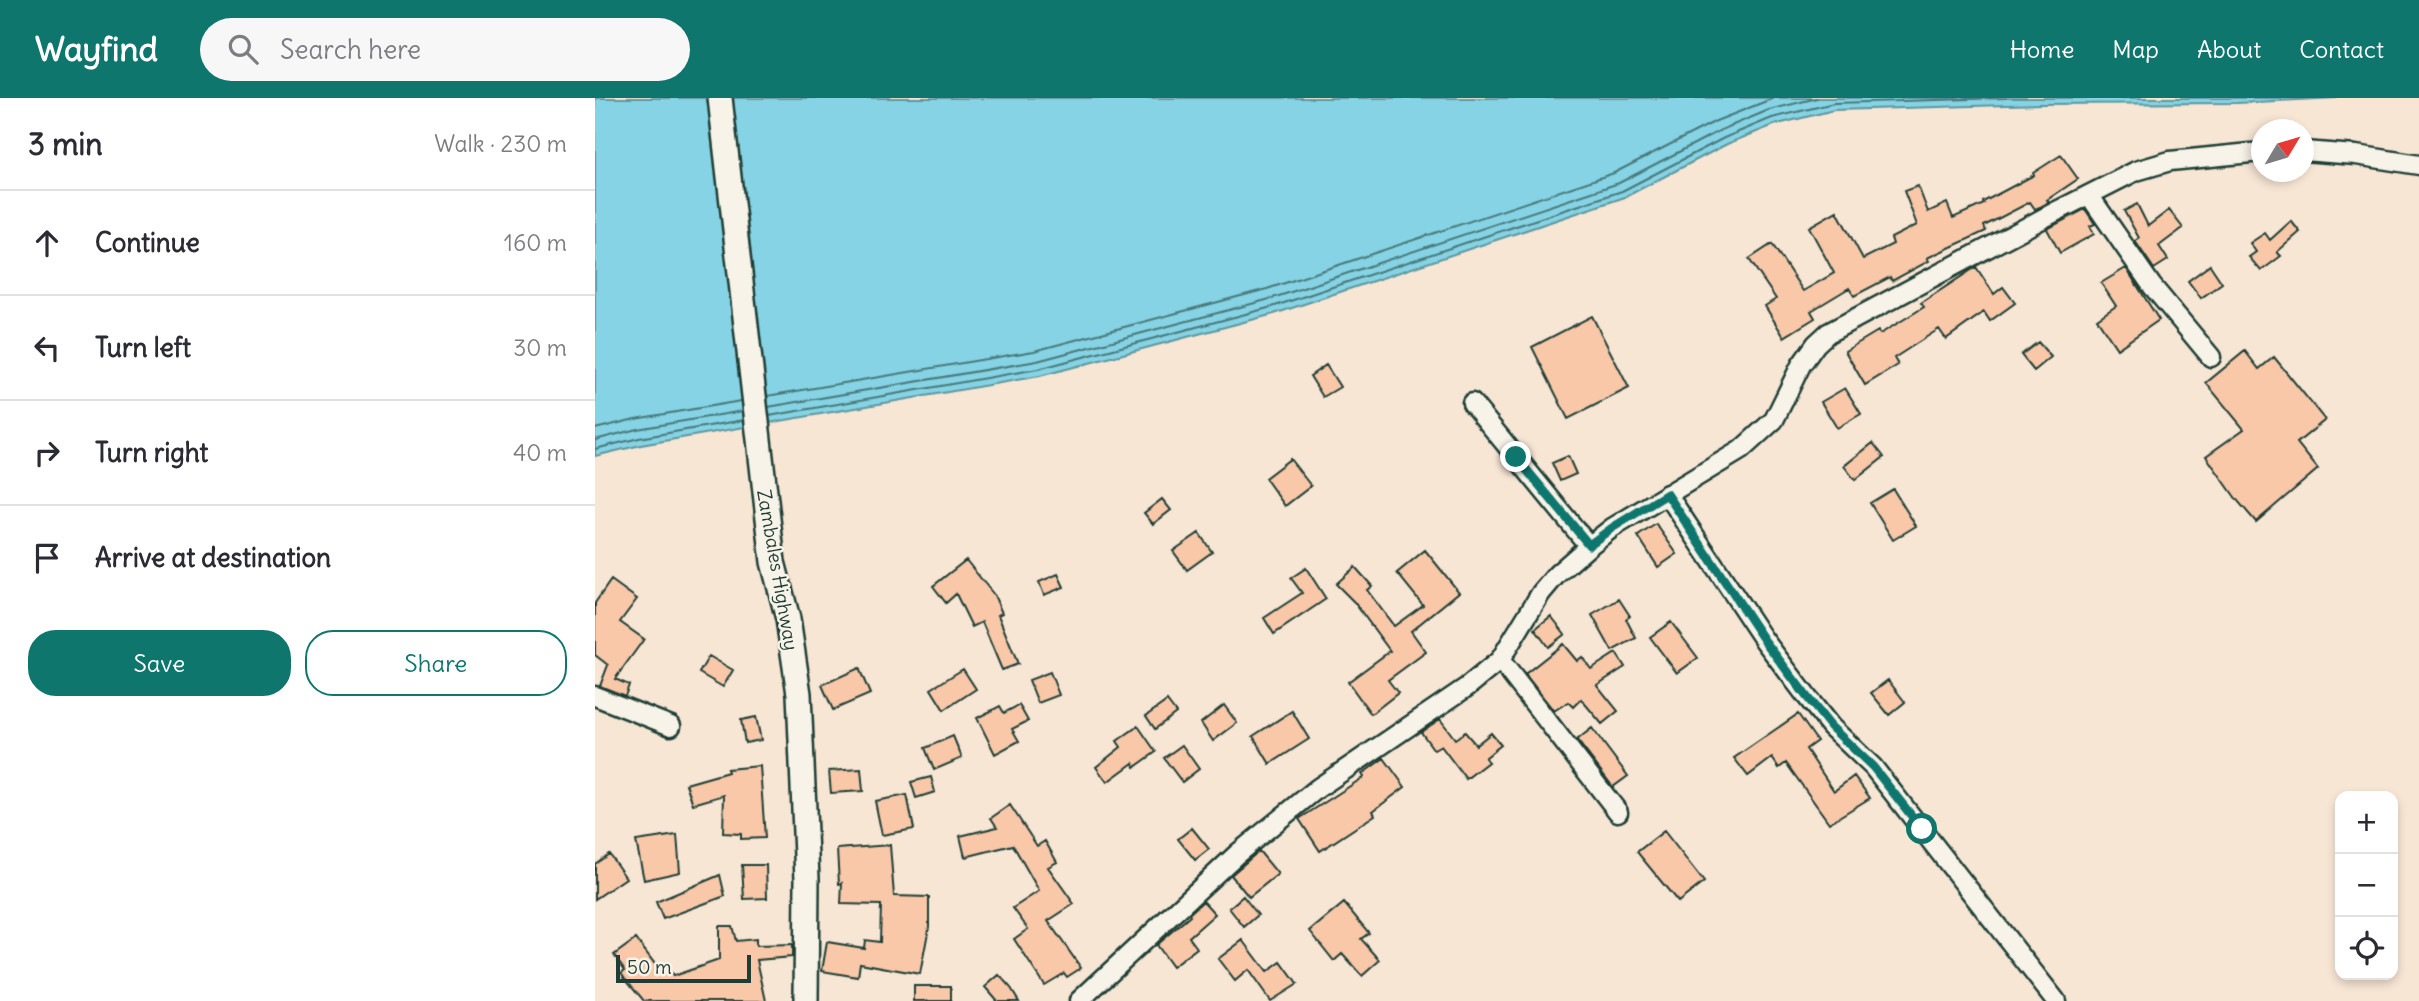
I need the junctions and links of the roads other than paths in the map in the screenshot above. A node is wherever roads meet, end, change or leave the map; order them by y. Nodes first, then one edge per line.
1 (720, 98) edge
2 (2314, 152) edge
3 (2251, 153) edge
4 (2419, 165) edge
5 (2089, 195) junction
6 (2210, 357) dead end
7 (1472, 403) dead end
8 (1667, 494) junction
9 (1589, 545) junction
10 (1500, 660) junction
11 (595, 696) edge
12 (671, 726) dead end
13 (1618, 812) dead end
14 (807, 1001) edge
15 (1079, 1001) edge
16 (2056, 1001) edge

1 - 14 main road, Zambales Highway
2 - 4 street
3 - 5 street
5 - 6 street
5 - 8 street
7 - 9 street
8 - 9 street
8 - 16 street
9 - 10 street
10 - 13 street
10 - 15 street
11 - 12 street

